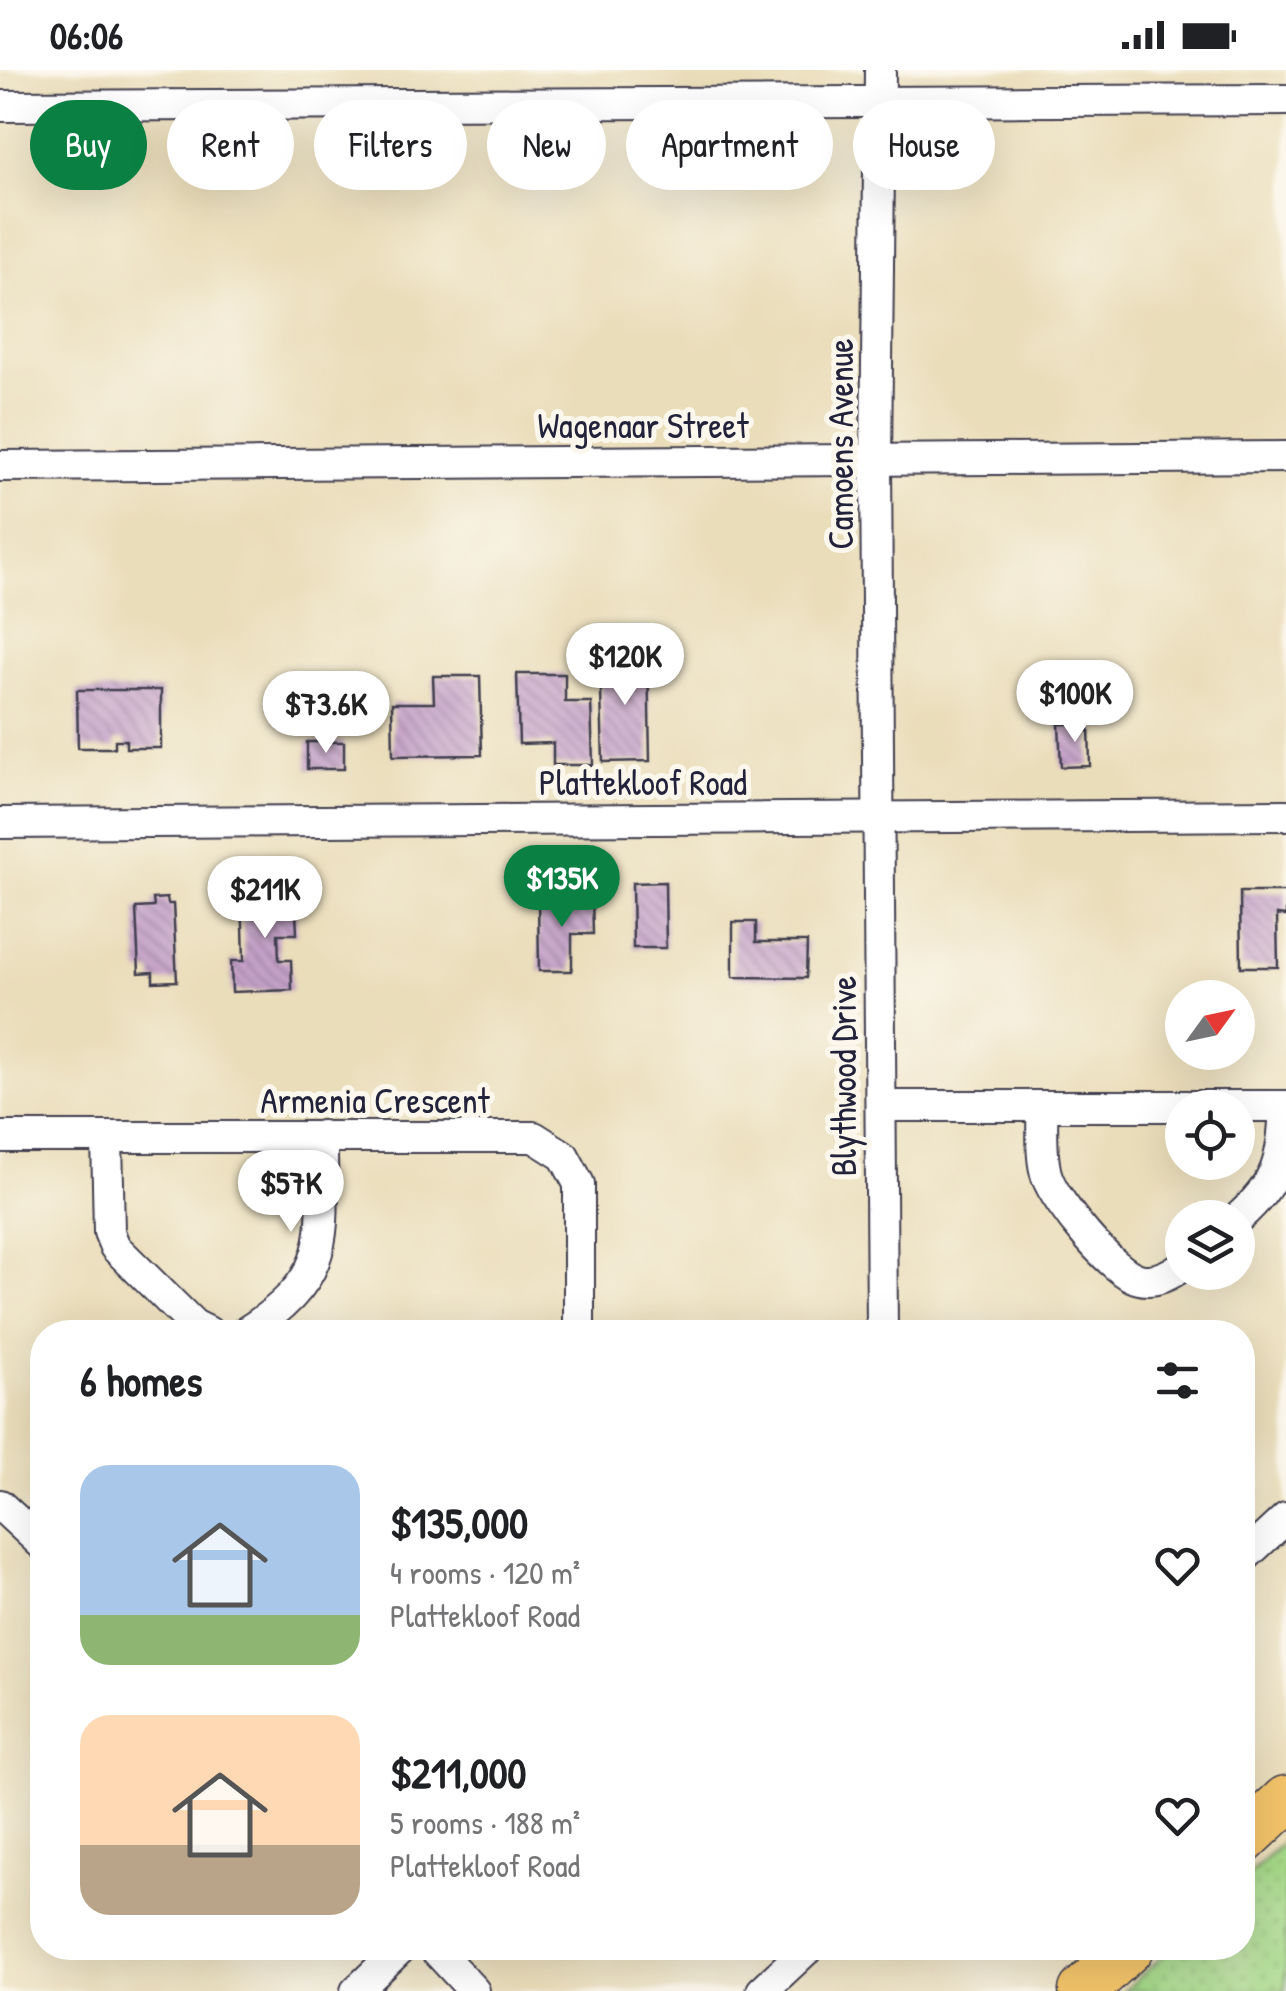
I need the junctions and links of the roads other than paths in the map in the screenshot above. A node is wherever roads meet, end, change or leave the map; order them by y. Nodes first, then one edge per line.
1 (880, 70) edge
2 (880, 100) edge
3 (1286, 100) edge
4 (995, 101) edge
5 (853, 102) edge
6 (0, 106) edge
7 (879, 190) edge
8 (1286, 457) edge
9 (876, 461) junction
10 (0, 466) edge
11 (1286, 815) edge
12 (879, 818) junction
13 (0, 823) edge
14 (881, 1106) junction
15 (1286, 1106) edge
16 (1042, 1108) junction
17 (322, 1136) junction
18 (0, 1137) edge
19 (107, 1138) junction
20 (1254, 1200) edge
21 (1165, 1275) edge
22 (191, 1320) edge
23 (260, 1320) edge
24 (578, 1320) edge
25 (882, 1320) edge
26 (0, 1505) edge
27 (1286, 1518) edge
28 (30, 1533) edge
29 (1255, 1546) edge
30 (1286, 1800) edge
31 (1255, 1829) edge
32 (388, 1960) edge
33 (445, 1960) edge
34 (795, 1960) edge
35 (1117, 1960) edge
36 (356, 1991) edge
37 (474, 1991) edge
38 (762, 1991) edge
39 (1083, 1991) edge

1 - 2 street, Camoens Avenue
3 - 4 street
5 - 6 street
7 - 9 street, Camoens Avenue
8 - 9 street, Wagenaar Street
9 - 10 street, Wagenaar Street
9 - 12 street, Camoens Avenue
11 - 12 street, Plattekloof Road
12 - 13 street, Plattekloof Road
12 - 14 street, Blythwood Drive
14 - 16 street
14 - 25 street, Blythwood Drive
15 - 16 street
15 - 20 street
16 - 21 street
17 - 19 street, Armenia Crescent
17 - 23 street
17 - 24 street, Armenia Crescent
18 - 19 street, Armenia Crescent
19 - 22 street
26 - 28 street
27 - 29 street
30 - 31 main road
32 - 36 street
33 - 37 street
34 - 38 street
35 - 39 main road

